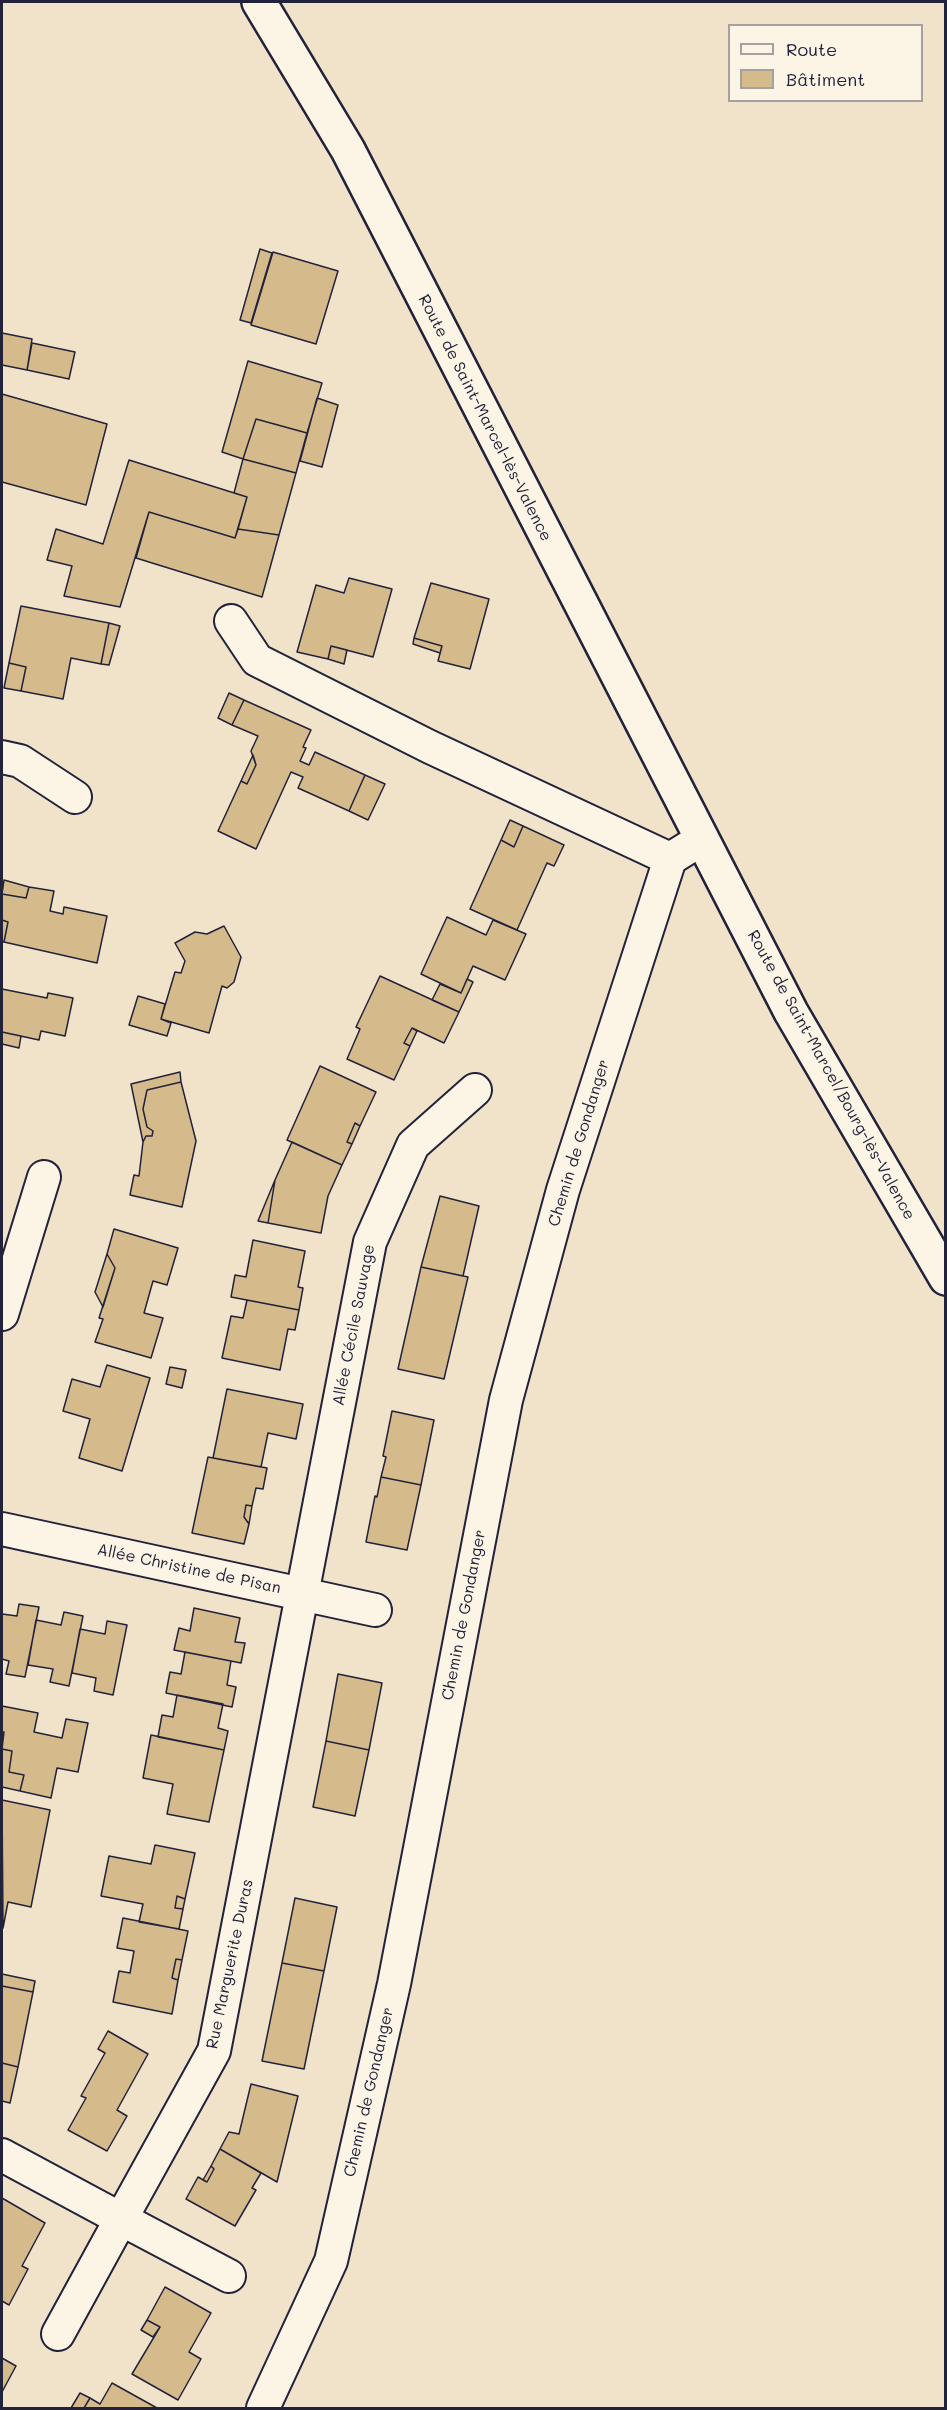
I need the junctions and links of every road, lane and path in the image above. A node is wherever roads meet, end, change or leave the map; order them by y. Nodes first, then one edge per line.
1 (260, 2) edge
2 (231, 621) dead end
3 (2, 757) edge
4 (75, 797) dead end
5 (702, 839) junction
6 (670, 858) junction
7 (475, 1090) dead end
8 (44, 1177) dead end
9 (945, 1278) edge
10 (2, 1314) edge
11 (2, 1529) edge
12 (302, 1593) junction
13 (375, 1610) dead end
14 (2, 2155) edge
15 (121, 2218) junction
16 (229, 2276) dead end
17 (57, 2334) dead end
18 (263, 2409) edge

1 - 5 main road, Route de Saint-Marcel-lès-Valence
2 - 6 street
3 - 4 street
5 - 6 street
5 - 9 main road, Route de Saint-Marcel/Bourg-lès-Valence
6 - 18 street, Chemin de Gondanger
7 - 12 street, Allée Cécile Sauvage
8 - 10 street
11 - 12 street, Allée Christine de Pisan
12 - 13 street, Allée Christine de Pisan
12 - 15 street, Rue Marguerite Duras
14 - 15 street
15 - 16 street
15 - 17 street, Rue Marguerite Duras

